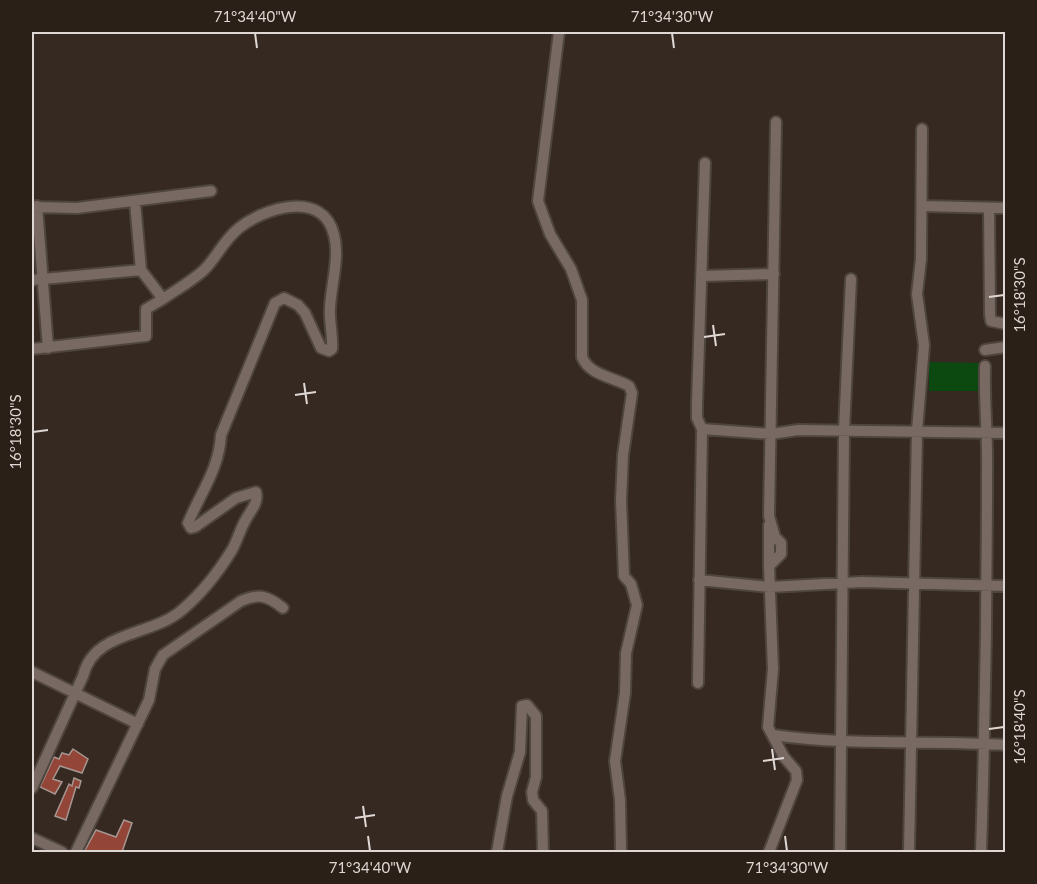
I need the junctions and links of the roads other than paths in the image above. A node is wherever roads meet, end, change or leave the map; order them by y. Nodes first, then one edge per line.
1 (559, 32) edge
2 (776, 122) dead end
3 (922, 129) dead end
4 (705, 163) dead end
5 (211, 191) dead end
6 (135, 202) junction
7 (922, 206) junction
8 (34, 207) edge
9 (989, 208) junction
10 (1005, 208) edge
11 (141, 270) junction
12 (774, 274) junction
13 (702, 276) junction
14 (43, 279) junction
15 (851, 279) dead end
16 (32, 280) edge
17 (163, 299) junction
18 (1005, 324) edge
19 (1005, 347) edge
20 (48, 348) junction
21 (32, 350) edge
22 (985, 350) dead end
23 (985, 366) dead end
24 (702, 429) junction
25 (844, 430) junction
26 (917, 431) junction
27 (988, 433) junction
28 (771, 434) junction
29 (1005, 434) edge
30 (699, 580) junction
31 (843, 583) junction
32 (913, 584) junction
33 (987, 585) junction
34 (1005, 586) edge
35 (770, 587) junction
36 (283, 608) dead end
37 (32, 672) edge
38 (698, 683) dead end
39 (75, 692) junction
40 (138, 724) junction
41 (773, 735) junction
42 (913, 741) junction
43 (842, 742) junction
44 (984, 744) junction
45 (1005, 746) edge
46 (32, 788) edge
47 (32, 838) edge
48 (62, 852) edge
49 (76, 852) edge
50 (497, 852) edge
51 (543, 852) edge
52 (621, 852) edge
53 (769, 852) edge
54 (840, 852) edge
55 (909, 852) edge
56 (981, 852) edge

1 - 52 street
2 - 12 street
3 - 7 street
4 - 13 street
5 - 6 street
6 - 8 street
6 - 11 street
7 - 9 street
7 - 26 street
8 - 14 street
9 - 10 street
9 - 18 street
11 - 14 street
11 - 17 street
12 - 13 street
12 - 28 street
13 - 24 street
14 - 16 street
14 - 20 street
15 - 25 street
17 - 20 street
17 - 39 street
19 - 22 street
20 - 21 street
23 - 27 street
24 - 28 street
24 - 30 street
25 - 26 street
25 - 28 street
25 - 31 street
26 - 27 street
26 - 32 street
27 - 29 street
27 - 33 street
28 - 35 street
30 - 35 street
30 - 38 street
31 - 32 street
31 - 35 street
31 - 43 street
32 - 33 street
32 - 42 street
33 - 34 street
33 - 44 street
35 - 41 street
36 - 40 street
37 - 39 street
39 - 40 street
39 - 46 street
40 - 49 street
41 - 43 street
41 - 53 street
42 - 43 street
42 - 44 street
42 - 55 street
43 - 54 street
44 - 45 street
44 - 56 street
47 - 48 street
50 - 51 street

